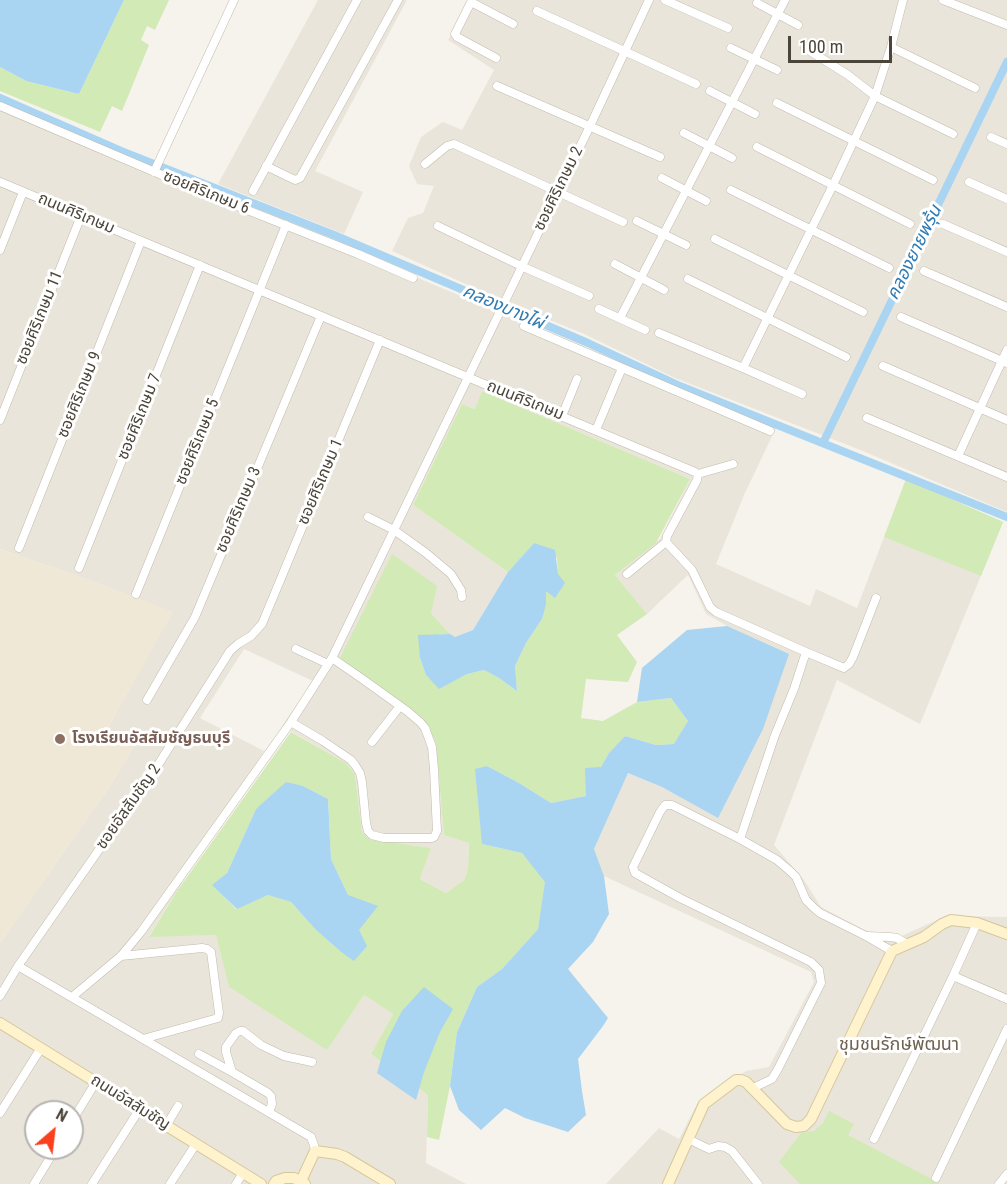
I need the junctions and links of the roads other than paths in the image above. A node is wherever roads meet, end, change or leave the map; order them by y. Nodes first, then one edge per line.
1 (234, 0) edge
2 (357, 0) edge
3 (398, 0) edge
4 (649, 0) edge
5 (665, 0) edge
6 (785, 0) edge
7 (903, 0) edge
8 (943, 0) edge
9 (471, 1) edge
10 (757, 3) dead end
11 (537, 11) dead end
12 (777, 14) junction
13 (513, 24) dead end
14 (798, 25) dead end
15 (1007, 25) edge
16 (728, 28) dead end
17 (891, 47) junction
18 (731, 48) dead end
19 (805, 48) dead end
20 (625, 52) junction
21 (496, 58) dead end
22 (754, 59) junction
23 (777, 70) dead end
24 (696, 84) dead end
25 (497, 86) dead end
26 (975, 88) dead end
27 (710, 91) dead end
28 (875, 96) junction
29 (732, 102) junction
30 (777, 103) dead end
31 (0, 106) edge
32 (755, 114) dead end
33 (590, 126) junction
34 (684, 133) dead end
35 (953, 134) dead end
36 (991, 137) dead end
37 (854, 141) junction
38 (1007, 144) edge
39 (710, 146) junction
40 (757, 147) dead end
41 (660, 157) dead end
42 (732, 158) dead end
43 (425, 165) dead end
44 (266, 166) junction
45 (155, 171) junction
46 (662, 178) dead end
47 (933, 180) dead end
48 (0, 182) edge
49 (969, 182) dead end
50 (833, 185) junction
51 (730, 190) dead end
52 (253, 191) dead end
53 (558, 191) junction
54 (687, 191) junction
55 (23, 192) junction
56 (1007, 199) edge
57 (706, 201) dead end
58 (81, 216) junction
59 (638, 220) dead end
60 (624, 222) dead end
61 (910, 224) dead end
62 (943, 224) dead end
63 (286, 225) junction
64 (438, 225) dead end
65 (811, 230) junction
66 (663, 233) junction
67 (715, 239) dead end
68 (141, 241) junction
69 (686, 245) dead end
70 (0, 250) edge
71 (1007, 252) edge
72 (615, 264) dead end
73 (200, 266) junction
74 (521, 266) junction
75 (889, 268) dead end
76 (924, 271) dead end
77 (789, 275) junction
78 (413, 278) dead end
79 (640, 278) junction
80 (688, 279) dead end
81 (260, 290) junction
82 (664, 290) dead end
83 (589, 296) dead end
84 (1007, 307) edge
85 (599, 309) dead end
86 (863, 312) dead end
87 (321, 316) junction
88 (767, 317) junction
89 (901, 317) dead end
90 (620, 318) junction
91 (524, 326) dead end
92 (645, 330) dead end
93 (658, 333) dead end
94 (380, 340) junction
95 (1007, 350) edge
96 (846, 357) dead end
97 (1004, 362) edge
98 (883, 366) dead end
99 (622, 368) junction
100 (743, 368) junction
101 (467, 378) junction
102 (577, 380) dead end
103 (802, 394) dead end
104 (980, 408) junction
105 (562, 416) junction
106 (867, 418) dead end
107 (0, 420) edge
108 (1007, 420) edge
109 (596, 430) junction
110 (770, 431) dead end
111 (958, 456) junction
112 (732, 464) dead end
113 (698, 474) junction
114 (1007, 477) edge
115 (368, 517) dead end
116 (394, 530) junction
117 (666, 542) junction
118 (19, 549) dead end
119 (79, 568) dead end
120 (627, 574) dead end
121 (136, 594) dead end
122 (462, 597) dead end
123 (876, 598) dead end
124 (262, 624) joint
125 (296, 649) dead end
126 (806, 652) junction
127 (330, 661) junction
128 (147, 700) dead end
129 (400, 706) junction
130 (291, 722) junction
131 (372, 742) dead end
132 (740, 839) junction
133 (977, 923) junction
134 (1007, 934) edge
135 (866, 936) junction
136 (907, 944) junction
137 (892, 951) junction
138 (121, 956) junction
139 (18, 966) junction
140 (953, 976) junction
141 (0, 996) edge
142 (72, 997) junction
143 (1007, 999) edge
144 (0, 1023) edge
145 (1007, 1029) edge
146 (143, 1039) junction
147 (41, 1048) junction
148 (199, 1054) dead end
149 (312, 1062) dead end
150 (232, 1072) junction
151 (96, 1082) junction
152 (753, 1088) junction
153 (84, 1102) edge
154 (178, 1106) dead end
155 (139, 1110) junction
156 (269, 1112) junction
157 (0, 1113) edge
158 (166, 1126) junction
159 (688, 1139) junction
160 (874, 1139) dead end
161 (196, 1144) junction
162 (315, 1150) junction
163 (49, 1160) edge
164 (243, 1173) junction
165 (1007, 1174) edge
166 (936, 1178) dead end
167 (303, 1182) edge
168 (34, 1184) edge
169 (92, 1184) edge
170 (170, 1184) edge
171 (236, 1184) edge
172 (261, 1184) edge
173 (274, 1184) edge
174 (390, 1184) edge
175 (668, 1184) edge
176 (758, 1184) edge
177 (999, 1184) edge

1 - 45 street
2 - 44 street
3 - 44 street
4 - 20 street, ซอยศิริเกษม 2
5 - 16 street
6 - 12 street
7 - 17 street
8 - 15 street
9 - 13 street
9 - 21 street
10 - 12 street
11 - 20 street
12 - 14 street
12 - 22 street
17 - 26 street
17 - 28 street
18 - 22 street
19 - 28 street
20 - 24 street
20 - 33 street, ซอยศิริเกษม 2
22 - 23 street
22 - 29 street
25 - 33 street
27 - 29 street
28 - 35 street
28 - 37 street
29 - 32 street
29 - 39 street
30 - 37 street
31 - 45 street, ซอยศิริเกษม 6
33 - 41 street
33 - 53 street, ซอยศิริเกษม 2
34 - 39 street
36 - 38 street
37 - 47 street
37 - 50 street
39 - 42 street
39 - 54 street
40 - 50 street
43 - 53 street
44 - 52 street
45 - 63 street, ซอยศิริเกษม 6
46 - 54 street
48 - 55 street, ถนนศิริเกษม
49 - 56 street
50 - 61 street
50 - 65 street
51 - 65 street
53 - 60 street
53 - 74 street, ซอยศิริเกษม 2
54 - 57 street
54 - 66 street
55 - 58 street, ถนนศิริเกษม
55 - 70 street
58 - 68 street, ถนนศิริเกษม
58 - 107 street, ซอยศิริเกษม 11
59 - 66 street
62 - 71 street
63 - 78 street, ซอยศิริเกษม 6
63 - 81 street, ซอยศิริเกษม 5
64 - 74 street
65 - 75 street
65 - 77 street
66 - 69 street
66 - 79 street
67 - 77 street
68 - 73 street, ถนนศิริเกษม
68 - 118 street, ซอยศิริเกษม 9
72 - 79 street
73 - 81 street, ถนนศิริเกษม
73 - 119 street, ซอยศิริเกษม 7
74 - 83 street
74 - 101 street, ซอยศิริเกษม 2
76 - 84 street
77 - 86 street
77 - 88 street
79 - 82 street
79 - 90 street
80 - 88 street
81 - 87 street, ถนนศิริเกษม
81 - 121 street, ซอยศิริเกษม 5
85 - 90 street
87 - 94 street, ถนนศิริเกษม
87 - 128 street, ซอยศิริเกษม 3
88 - 96 street
88 - 100 street
89 - 97 street
90 - 92 street
91 - 99 street
93 - 100 street
94 - 101 street, ถนนศิริเกษม
94 - 124 street, ซอยศิริเกษม 1
95 - 97 street
97 - 104 street
98 - 104 street
99 - 109 street
99 - 110 street
100 - 103 street
101 - 105 street, ถนนศิริเกษม
101 - 116 street, ซอยศิริเกษม 2
102 - 105 street
104 - 108 street
104 - 111 street
105 - 109 street, ถนนศิริเกษม
106 - 111 street
109 - 113 street, ถนนศิริเกษม
111 - 114 street
112 - 113 street
113 - 117 street
115 - 116 street
116 - 122 street
116 - 127 street, ซอยศิริเกษม 2
117 - 120 street
117 - 126 street
123 - 126 street
124 - 139 street, ซอยอัสสัมชัญ 2
125 - 127 street
126 - 132 street
127 - 129 street
127 - 130 street, ซอยศิริเกษม 2
129 - 130 street
129 - 131 street
130 - 138 street, ซอยศิริเกษม 2
132 - 135 street
132 - 152 street
133 - 134 street
133 - 136 street
133 - 140 street
135 - 136 street
135 - 137 street
136 - 137 street
137 - 152 street
138 - 142 street, ซอยศิริเกษม 2
138 - 146 street
139 - 141 street, ซอยอัสสัมชัญ 2
139 - 142 street
140 - 143 street
140 - 160 street
142 - 146 street
144 - 147 street, ถนนอัสสัมชัญ
145 - 166 street
146 - 156 street
147 - 151 street, ถนนอัสสัมชัญ
147 - 157 street
148 - 150 street
149 - 150 street
150 - 156 street
151 - 153 street
151 - 155 street, ถนนอัสสัมชัญ
152 - 159 street
154 - 158 street
155 - 158 street, ถนนอัสสัมชัญ
155 - 169 street
156 - 162 street
158 - 161 street, ถนนอัสสัมชัญ
159 - 175 street
159 - 176 street
161 - 164 street, ถนนอัสสัมชัญ
161 - 170 street
162 - 167 street
162 - 174 street
163 - 168 street
164 - 171 street
164 - 172 street, ถนนอัสสัมชัญ
165 - 177 street
167 - 173 street

